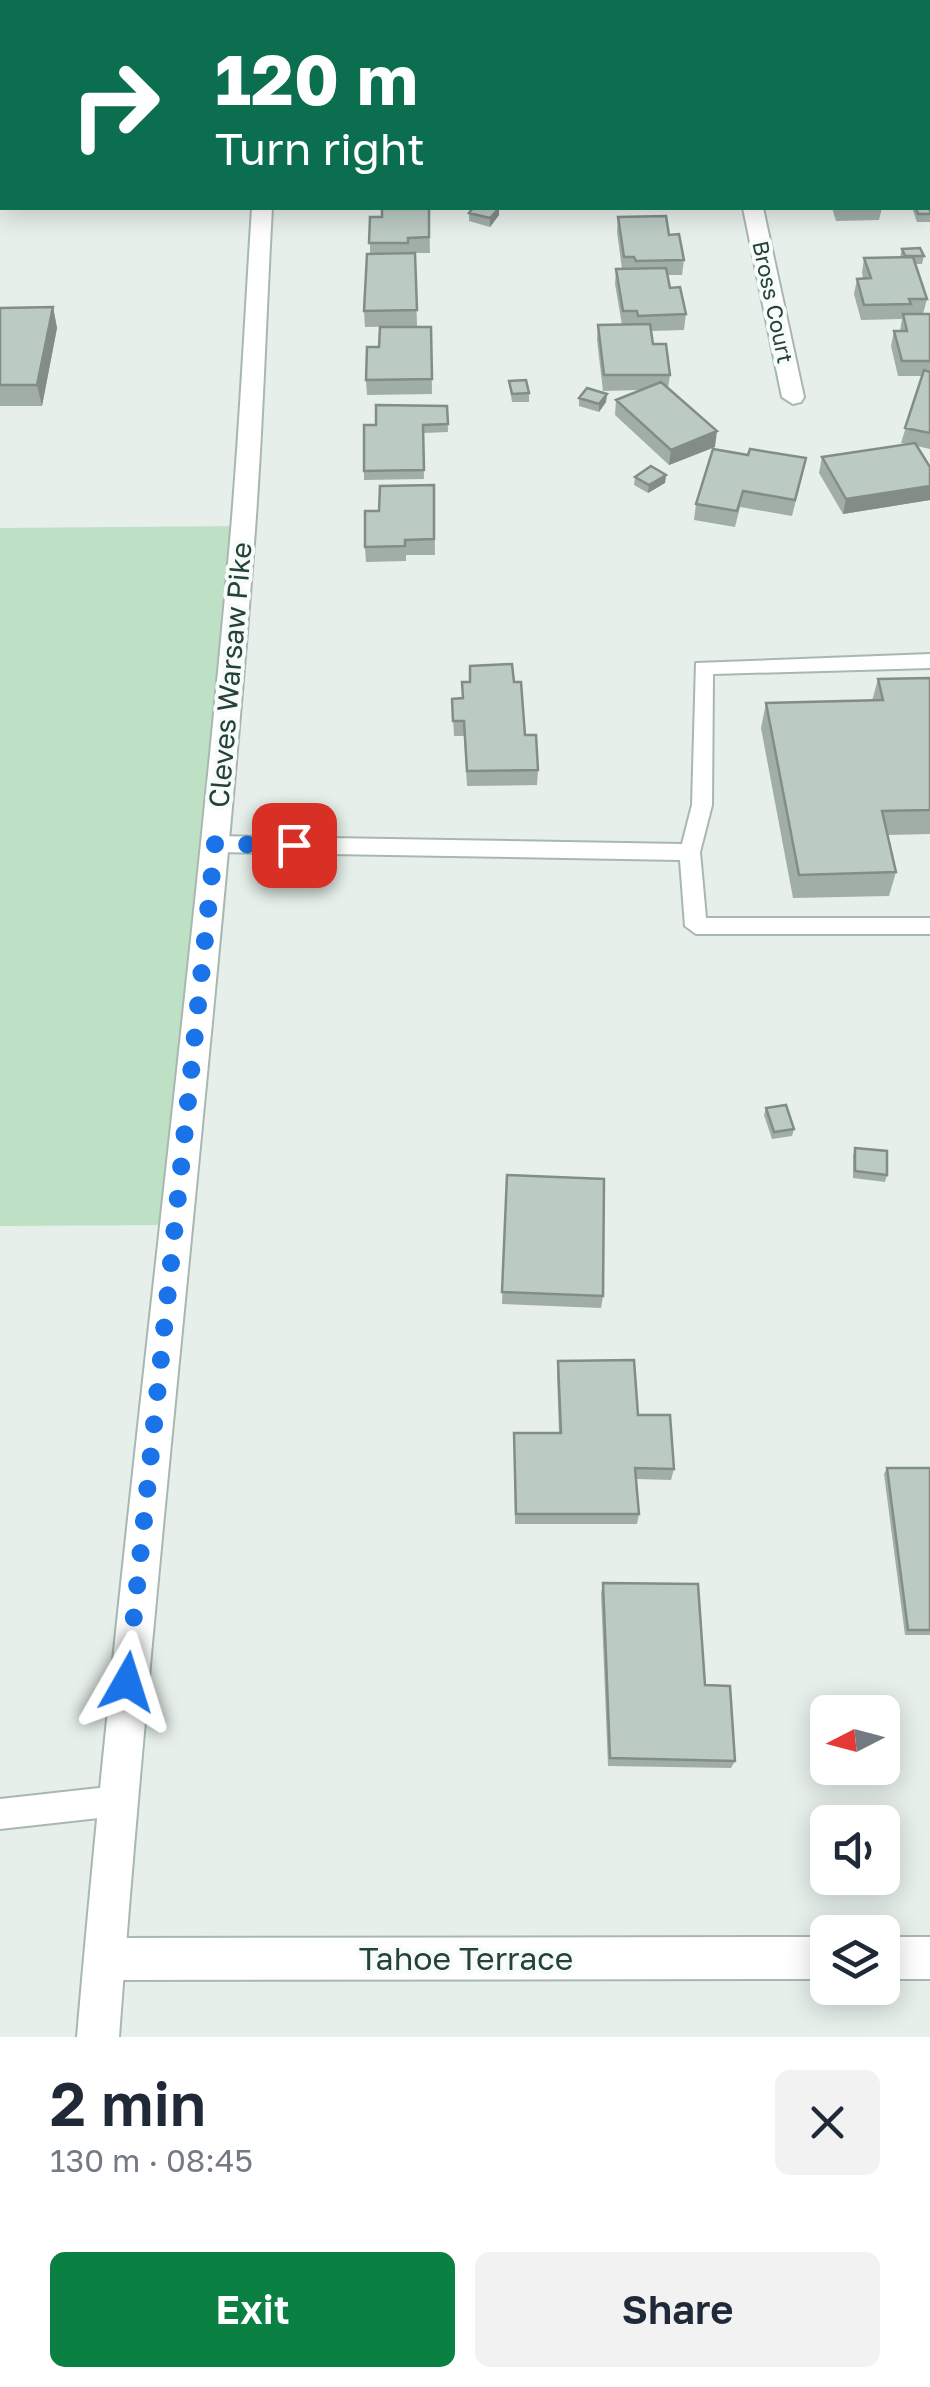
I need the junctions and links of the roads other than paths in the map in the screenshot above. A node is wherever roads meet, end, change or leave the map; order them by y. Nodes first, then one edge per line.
1 (262, 210) edge
2 (753, 210) edge
3 (793, 397) dead end
4 (930, 661) edge
5 (215, 844) junction
6 (690, 852) junction
7 (930, 926) edge
8 (117, 1801) junction
9 (0, 1814) edge
10 (810, 1958) edge
11 (900, 1958) edge
12 (930, 1958) edge
13 (105, 1959) junction
14 (98, 2037) edge

1 - 5 street, Cleves Warsaw Pike
2 - 3 street, Bross Court
4 - 6 lane
5 - 6 lane
5 - 8 street, Cleves Warsaw Pike
6 - 7 lane
8 - 9 lane
8 - 13 street, Cleves Warsaw Pike
10 - 13 street, Tahoe Terrace
11 - 12 street
13 - 14 street, Cleves Warsaw Pike

